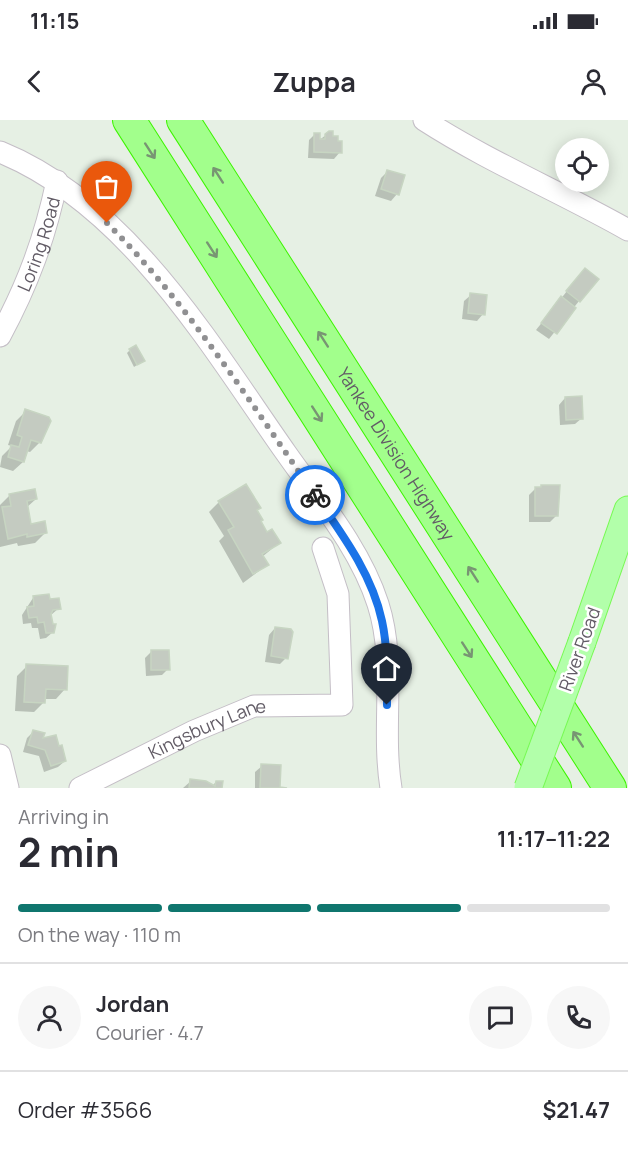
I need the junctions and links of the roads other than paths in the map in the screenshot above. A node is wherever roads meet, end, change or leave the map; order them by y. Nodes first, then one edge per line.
1 (129, 120) edge
2 (183, 120) edge
3 (423, 120) edge
4 (0, 152) edge
5 (57, 181) junction
6 (628, 230) edge
7 (0, 336) edge
8 (628, 510) edge
9 (323, 548) dead end
10 (0, 755) edge
11 (8, 788) edge
12 (80, 788) edge
13 (391, 788) edge
14 (528, 788) edge
15 (555, 788) edge
16 (610, 788) edge

1 -> 15 highway
16 -> 2 highway, Yankee Division Highway
3 - 6 street
4 - 5 street
5 - 7 street, Loring Road
5 - 13 street
8 - 14 main road, River Road, bridge
9 - 12 street, Kingsbury Lane
10 - 11 street

